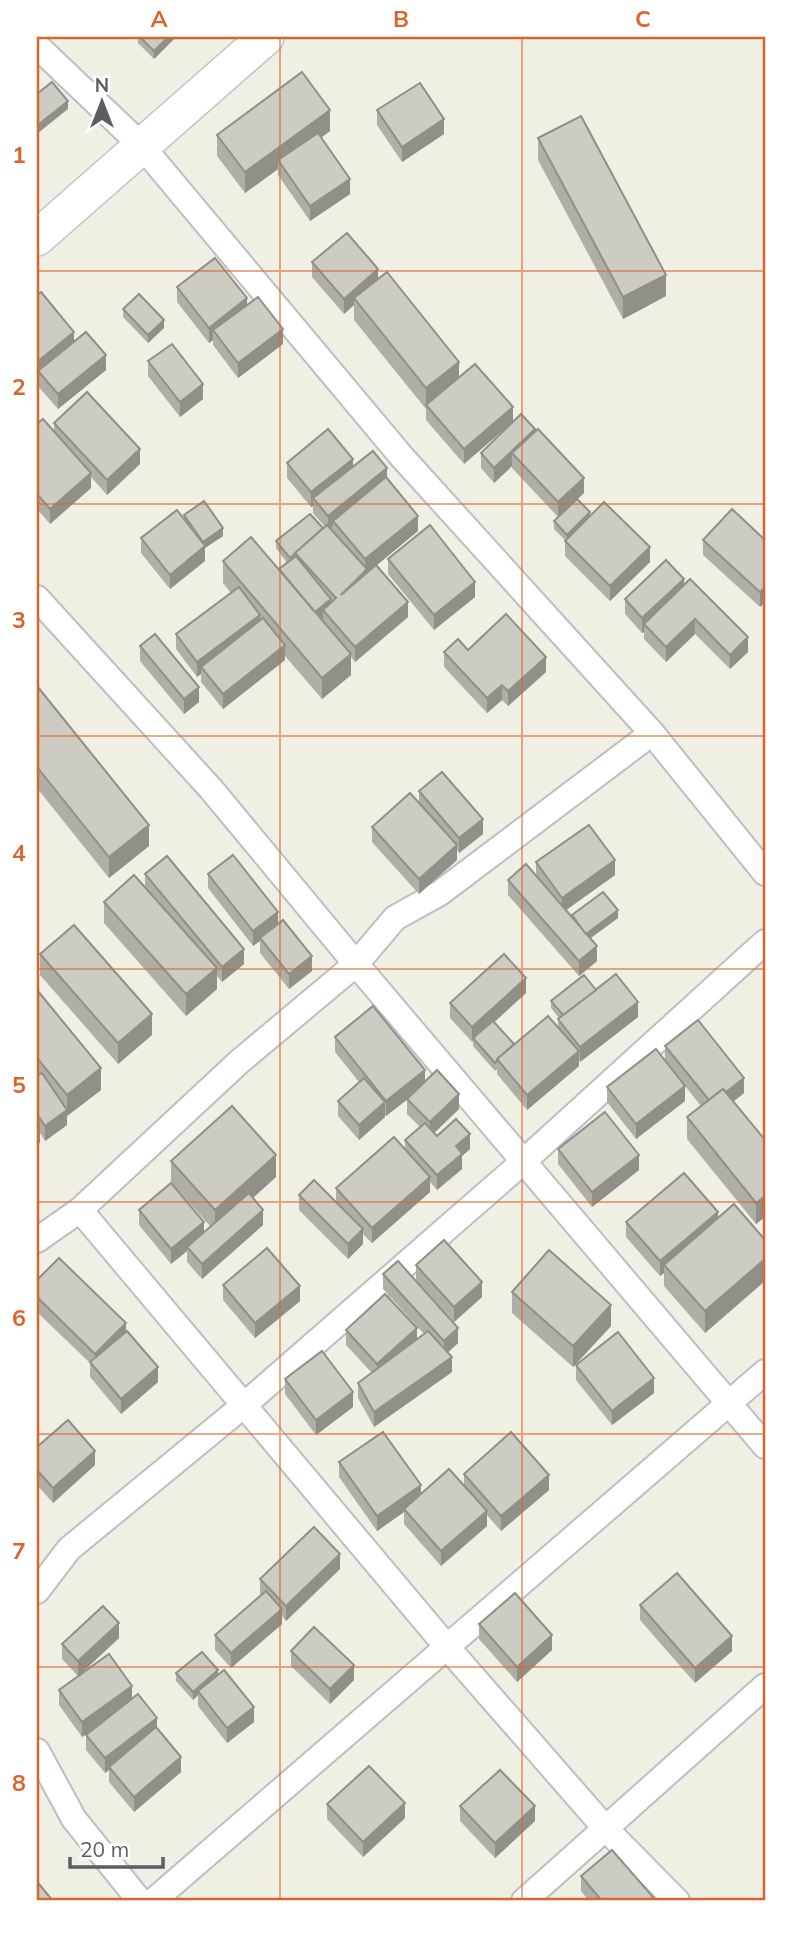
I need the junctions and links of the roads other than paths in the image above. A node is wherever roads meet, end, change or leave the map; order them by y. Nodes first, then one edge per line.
1 (266, 37) edge
2 (37, 46) edge
3 (141, 145) junction
4 (37, 238) edge
5 (37, 598) edge
6 (652, 733) junction
7 (765, 873) edge
8 (765, 942) edge
9 (356, 964) junction
10 (524, 1161) junction
11 (80, 1210) junction
12 (37, 1240) edge
13 (765, 1372) edge
14 (729, 1404) junction
15 (243, 1406) junction
16 (765, 1446) edge
17 (37, 1591) edge
18 (447, 1647) junction
19 (765, 1686) edge
20 (37, 1751) edge
21 (606, 1829) junction
22 (140, 1901) edge
23 (153, 1901) edge
24 (524, 1901) edge
25 (677, 1901) edge

1 - 3 main road
2 - 3 street
3 - 4 main road
3 - 6 street
5 - 9 street
6 - 7 street
6 - 9 street
8 - 10 street
9 - 10 street
9 - 11 street
10 - 14 street
10 - 15 street
11 - 12 street
11 - 15 street
13 - 14 street
14 - 16 street
14 - 18 street
15 - 17 street
15 - 18 street
18 - 21 street
18 - 23 street
19 - 21 street
20 - 22 street
21 - 24 street
21 - 25 street

